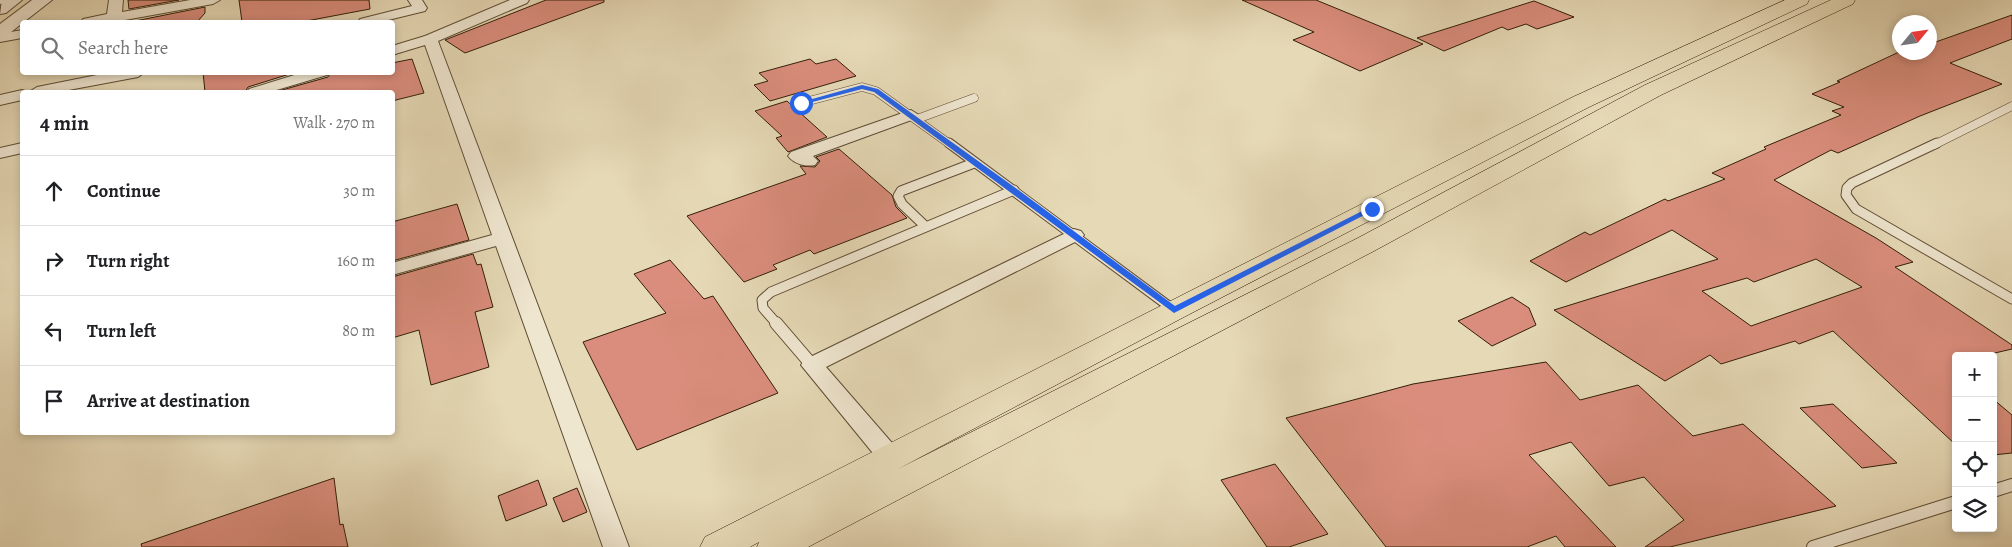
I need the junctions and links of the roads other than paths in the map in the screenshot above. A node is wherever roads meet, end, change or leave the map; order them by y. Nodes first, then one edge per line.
1 (13, 0) edge
2 (43, 0) edge
3 (116, 0) edge
4 (213, 0) edge
5 (415, 0) edge
6 (522, 0) edge
7 (1846, 0) edge
8 (1793, 1) edge
9 (0, 9) edge
10 (114, 18) junction
11 (101, 20) edge
12 (373, 20) edge
13 (0, 32) edge
14 (20, 34) edge
15 (0, 38) edge
16 (430, 39) junction
17 (395, 50) edge
18 (123, 75) edge
19 (312, 75) edge
20 (47, 90) edge
21 (262, 90) edge
22 (20, 95) edge
23 (974, 98) dead end
24 (0, 100) edge
25 (801, 103) dead end
26 (2012, 106) edge
27 (914, 117) junction
28 (20, 148) edge
29 (0, 153) edge
30 (809, 161) dead end
31 (974, 163) junction
32 (1014, 190) junction
33 (925, 226) junction
34 (1074, 235) junction
35 (502, 238) junction
36 (395, 268) edge
37 (2012, 299) edge
38 (1174, 310) junction
39 (812, 365) junction
40 (890, 456) junction
41 (2012, 485) edge
42 (1997, 490) edge
43 (1952, 503) edge
44 (616, 547) edge
45 (718, 547) edge
46 (775, 547) edge
47 (1813, 547) edge

1 - 9 street
2 - 13 street
3 - 10 street
4 - 10 street
5 - 12 street
6 - 16 street
7 - 46 main road
8 - 38 main road
10 - 11 street
14 - 15 street
16 - 17 street
16 - 35 street
18 - 20 street
19 - 21 street
22 - 24 street
23 - 27 lane
25 - 27 lane
26 - 37 lane
27 - 30 street
27 - 31 lane
28 - 29 street
31 - 32 lane
31 - 33 lane
32 - 33 lane
32 - 34 lane
33 - 39 lane
34 - 38 lane
34 - 39 street
35 - 36 street
35 - 44 street
38 - 40 main road
39 - 40 street
40 - 45 main road
41 - 42 lane
43 - 47 lane

